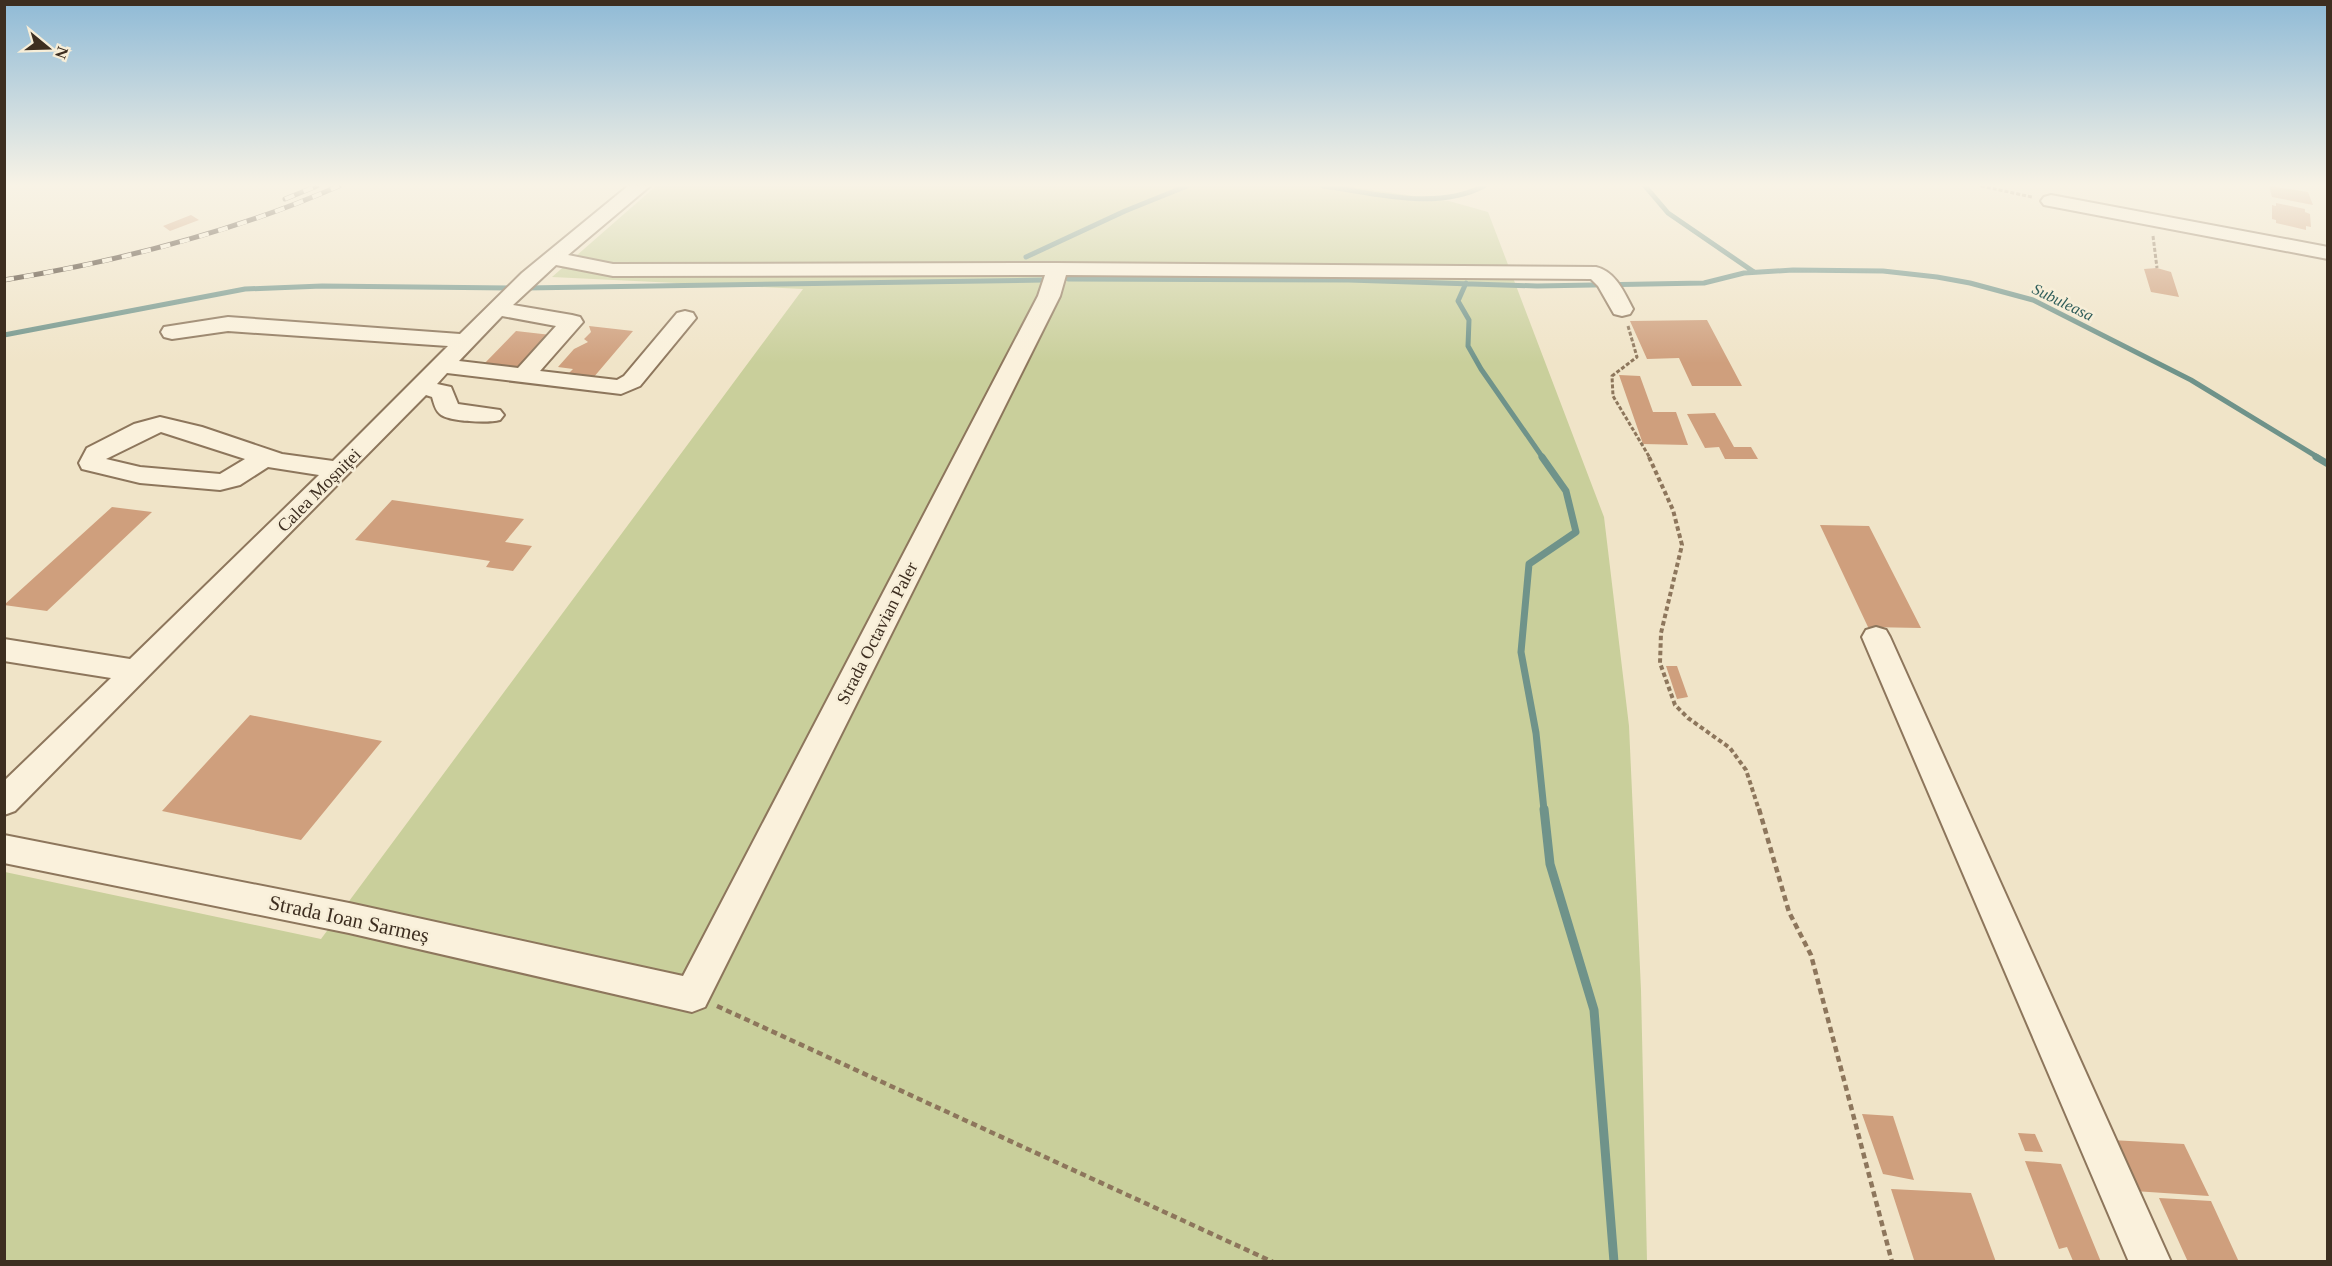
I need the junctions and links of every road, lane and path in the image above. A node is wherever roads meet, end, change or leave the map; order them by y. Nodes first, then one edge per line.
1 (567, 245) edge
2 (2155, 245) edge
3 (2284, 245) edge
4 (2328, 253) edge
5 (551, 258) junction
6 (2157, 268) dead end
7 (1057, 269) junction
8 (1613, 294) joint
9 (503, 303) junction
10 (685, 318) dead end
11 (172, 332) dead end
12 (466, 341) junction
13 (442, 366) junction
14 (523, 376) junction
15 (421, 387) junction
16 (492, 415) dead end
17 (265, 457) junction
18 (339, 470) junction
19 (1876, 637) dead end
20 (4, 650) edge
21 (136, 671) junction
22 (4, 802) edge
23 (4, 849) edge
24 (692, 995) junction
25 (1273, 1262) edge
26 (1892, 1262) edge
27 (2151, 1262) edge

1 - 5 street, Calea Moșniței
2 - 6 path
3 - 4 street
5 - 7 street
5 - 9 street, Calea Moșniței
7 - 8 street
7 - 24 street, Strada Octavian Paler
8 - 26 path
9 - 12 street, Calea Moșniței
9 - 14 street
10 - 14 street
11 - 12 street
12 - 13 street, Calea Moșniței
13 - 14 street
13 - 15 street, Calea Moșniței
15 - 16 street
15 - 18 street, Calea Moșniței
17 - 17 street
17 - 18 street
18 - 21 street, Calea Moșniței
19 - 27 street
20 - 21 street
21 - 22 street, Calea Moșniței
23 - 24 street, Strada Ioan Sarmeș
24 - 25 path

